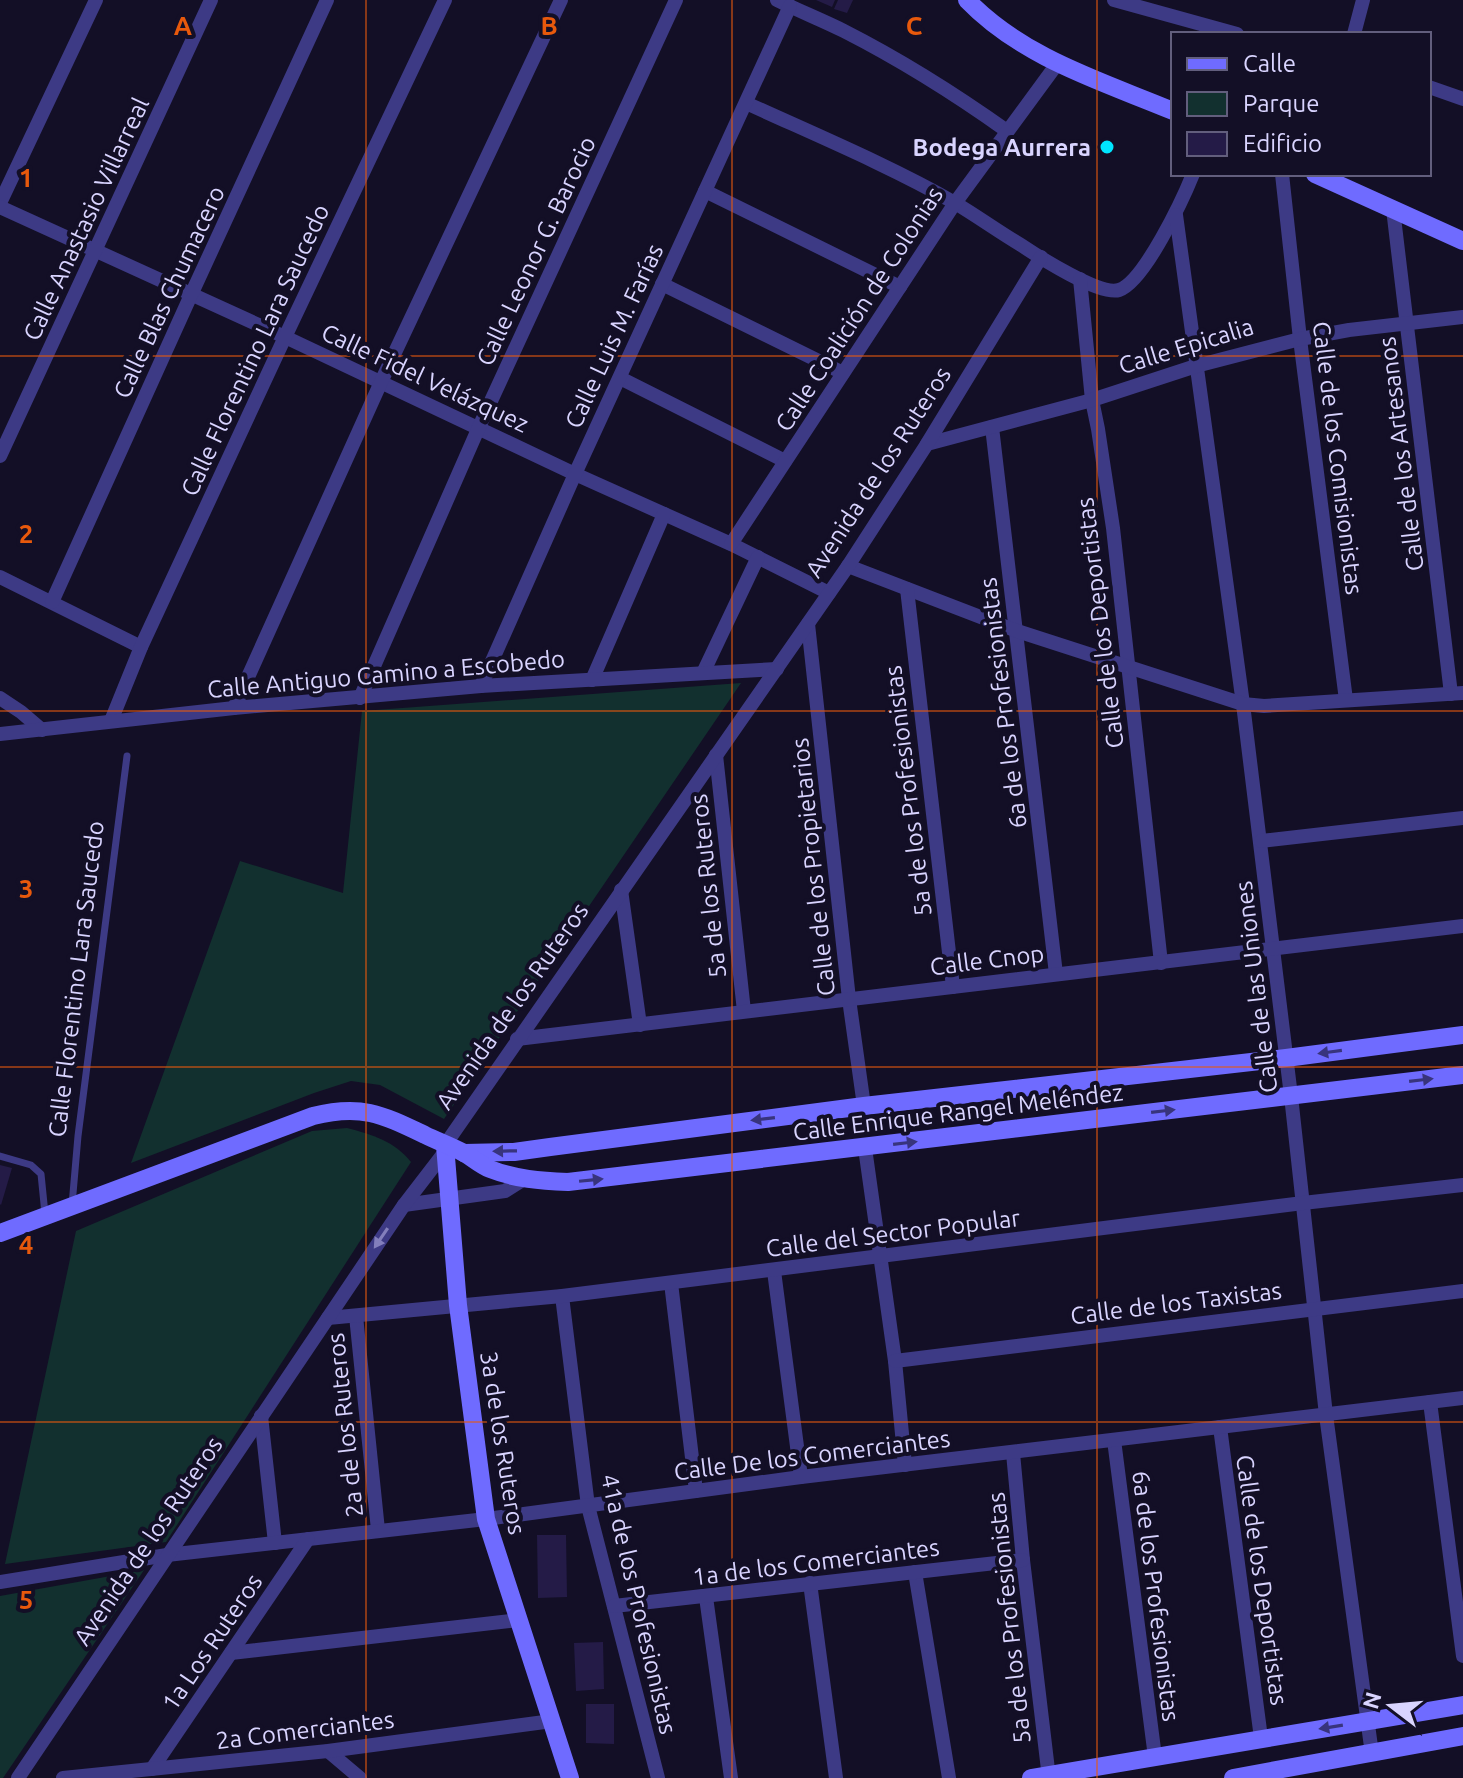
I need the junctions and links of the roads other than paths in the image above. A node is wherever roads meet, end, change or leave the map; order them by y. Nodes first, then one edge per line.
1 (96, 0) edge
2 (211, 0) edge
3 (327, 0) edge
4 (445, 0) edge
5 (561, 0) edge
6 (676, 0) edge
7 (967, 0) edge
8 (1114, 0) edge
9 (1363, 0) edge
10 (783, 3) edge
11 (1229, 32) edge
12 (1355, 32) edge
13 (1057, 64) junction
14 (1431, 88) edge
15 (1463, 99) edge
16 (746, 103) junction
17 (1171, 110) edge
18 (1007, 131) junction
19 (1192, 176) edge
20 (1282, 176) edge
21 (1319, 176) edge
22 (705, 191) junction
23 (955, 203) junction
24 (0, 205) edge
25 (1393, 209) junction
26 (1176, 215) junction
27 (1463, 241) edge
28 (96, 251) junction
29 (1041, 257) junction
30 (1080, 279) junction
31 (662, 284) junction
32 (900, 287) junction
33 (191, 295) junction
34 (1463, 317) edge
35 (1407, 323) junction
36 (285, 337) junction
37 (1300, 339) junction
38 (1196, 366) junction
39 (843, 373) junction
40 (620, 378) junction
41 (381, 382) junction
42 (1092, 400) junction
43 (479, 427) junction
44 (992, 427) junction
45 (927, 444) junction
46 (0, 456) edge
47 (785, 461) junction
48 (575, 474) junction
49 (664, 514) junction
50 (731, 544) junction
51 (758, 557) junction
52 (848, 566) junction
53 (0, 577) edge
54 (907, 589) junction
55 (829, 593) junction
56 (52, 602) junction
57 (808, 624) junction
58 (1017, 631) junction
59 (141, 647) junction
60 (1128, 668) junction
61 (777, 669) junction
62 (703, 673) junction
63 (592, 680) junction
64 (481, 686) junction
65 (1457, 694) edge
66 (0, 698) edge
67 (360, 698) junction
68 (1346, 700) junction
69 (1243, 704) junction
70 (234, 708) junction
71 (111, 721) junction
72 (42, 730) junction
73 (0, 734) edge
74 (716, 755) junction
75 (127, 756) dead end
76 (1463, 818) edge
77 (1261, 841) junction
78 (621, 890) junction
79 (1463, 926) edge
80 (1274, 949) junction
81 (1161, 963) junction
82 (1056, 974) junction
83 (953, 987) junction
84 (849, 999) junction
85 (744, 1011) junction
86 (640, 1025) junction
87 (1463, 1035) edge
88 (517, 1039) junction
89 (1286, 1058) junction
90 (1463, 1075) edge
91 (1291, 1096) junction
92 (864, 1106) junction
93 (550, 1147) junction
94 (865, 1148) junction
95 (445, 1149) junction
96 (464, 1153) junction
97 (0, 1156) edge
98 (524, 1179) junction
99 (552, 1182) junction
100 (1463, 1185) edge
101 (448, 1200) junction
102 (1303, 1203) junction
103 (404, 1205) junction
104 (72, 1207) junction
105 (45, 1217) junction
106 (0, 1233) edge
107 (880, 1257) junction
108 (774, 1271) junction
109 (671, 1283) junction
110 (1463, 1291) edge
111 (562, 1296) junction
112 (458, 1305) junction
113 (1314, 1308) junction
114 (356, 1316) junction
115 (328, 1318) junction
116 (895, 1361) junction
117 (1463, 1398) edge
118 (1430, 1402) junction
119 (1326, 1415) junction
120 (261, 1416) junction
121 (1220, 1427) junction
122 (1114, 1440) junction
123 (1013, 1453) junction
124 (905, 1465) junction
125 (801, 1477) junction
126 (696, 1491) junction
127 (588, 1506) junction
128 (486, 1519) junction
129 (378, 1530) junction
130 (308, 1539) junction
131 (275, 1543) junction
132 (167, 1555) junction
133 (1023, 1560) junction
134 (915, 1572) junction
135 (0, 1582) edge
136 (810, 1583) junction
137 (706, 1597) junction
138 (614, 1606) junction
139 (519, 1620) junction
140 (231, 1653) junction
141 (1463, 1656) edge
142 (1463, 1705) edge
143 (552, 1721) junction
144 (1367, 1721) junction
145 (1463, 1736) edge
146 (1261, 1738) junction
147 (328, 1751) junction
148 (1372, 1754) junction
149 (1155, 1757) junction
150 (175, 1767) junction
151 (152, 1769) junction
152 (1043, 1777) edge
153 (18, 1778) edge
154 (63, 1778) edge
155 (188, 1778) edge
156 (360, 1778) edge
157 (570, 1778) edge
158 (658, 1778) edge
159 (731, 1778) edge
160 (836, 1778) edge
161 (949, 1778) edge
162 (1233, 1778) edge

1 - 24 street
2 - 28 street, Calle Anastasio Villarreal
3 - 33 street, Calle Blas Chumacero
4 - 36 street, Calle Florentino Lara Saucedo
5 - 41 street
6 - 43 street, Calle Leonor G. Barocio
7 - 13 street
8 - 11 street
9 - 12 street
10 - 16 street, Calle Luis M. Farías
10 - 18 street
13 - 17 street
13 - 18 street, Calle Coalición de Colonias
14 - 15 street
16 - 22 street, Calle Luis M. Farías
16 - 23 street
18 - 23 street, Calle Coalición de Colonias
19 - 26 street
20 - 37 street, Calle de los Comisionistas
21 - 25 street
22 - 31 street, Calle Luis M. Farías
22 - 32 street
23 - 29 street
23 - 32 street, Calle Coalición de Colonias
24 - 28 street, Calle Fidel Velázquez
25 - 27 street
25 - 35 street, Calle de los Artesanos
26 - 30 street
26 - 38 street, Calle de las Uniones
28 - 33 street, Calle Fidel Velázquez
28 - 46 street, Calle Anastasio Villarreal
29 - 30 street
29 - 45 street, Avenida de los Ruteros
30 - 42 street, Calle de los Deportistas
31 - 39 street
31 - 40 street, Calle Luis M. Farías
32 - 39 street, Calle Coalición de Colonias
33 - 36 street, Calle Fidel Velázquez
33 - 56 street, Calle Blas Chumacero
34 - 35 street, Calle Epicalia
35 - 37 street, Calle Epicalia
35 - 65 street, Calle de los Artesanos
36 - 41 street, Calle Fidel Velázquez
36 - 59 street, Calle Florentino Lara Saucedo
37 - 38 street, Calle Epicalia
37 - 68 street, Calle de los Comisionistas
38 - 42 street, Calle Epicalia
38 - 69 street, Calle de las Uniones
39 - 47 street, Calle Coalición de Colonias
40 - 47 street
40 - 48 street, Calle Luis M. Farías
41 - 43 street, Calle Fidel Velázquez
41 - 70 street
42 - 44 street, Calle Epicalia
42 - 60 street, Calle de los Deportistas
43 - 48 street, Calle Fidel Velázquez
43 - 67 street, Calle Leonor G. Barocio
44 - 45 street, Calle Epicalia
44 - 58 street, 6a de los Profesionistas
45 - 52 street, Avenida de los Ruteros
47 - 50 street, Calle Coalición de Colonias
48 - 49 street, Calle Fidel Velázquez
48 - 64 street, Calle Luis M. Farías
49 - 50 street, Calle Fidel Velázquez
49 - 63 street
50 - 51 street, Calle Fidel Velázquez
51 - 55 street, Calle Fidel Velázquez
51 - 62 street
52 - 54 street
52 - 55 street, Avenida de los Ruteros
53 - 56 street
54 - 58 street
54 - 83 street, 5a de los Profesionistas
55 - 57 street, Avenida de los Ruteros
56 - 59 street
57 - 61 street, Avenida de los Ruteros
57 - 84 street, Calle de los Propietarios
58 - 60 street
58 - 82 street, 6a de los Profesionistas
59 - 71 street, Calle Florentino Lara Saucedo
60 - 69 street
60 - 81 street, Calle de los Deportistas
61 - 62 street, Calle Antiguo Camino a Escobedo
61 - 74 street, Avenida de los Ruteros
62 - 63 street, Calle Antiguo Camino a Escobedo
63 - 64 street, Calle Antiguo Camino a Escobedo
64 - 67 street, Calle Antiguo Camino a Escobedo
65 - 68 street
66 - 72 street
67 - 70 street, Calle Antiguo Camino a Escobedo
68 - 69 street
69 - 77 street, Calle de las Uniones
70 - 71 street, Calle Antiguo Camino a Escobedo
71 - 72 street, Calle Antiguo Camino a Escobedo
72 - 73 street, Calle Antiguo Camino a Escobedo
74 - 78 street, Avenida de los Ruteros
74 - 85 street, 5a de los Ruteros
75 - 104 lane, Calle Florentino Lara Saucedo
76 - 77 street
77 - 80 street, Calle de las Uniones
78 - 86 street
78 - 88 street, Avenida de los Ruteros
79 - 80 street, Calle Cnop
80 - 81 street, Calle Cnop
80 - 89 street, Calle de las Uniones
81 - 82 street, Calle Cnop
82 - 83 street, Calle Cnop
83 - 84 street, Calle Cnop
84 - 85 street, Calle Cnop
84 - 92 street, Calle de los Propietarios
85 - 86 street, Calle Cnop
86 - 88 street, Calle Cnop
87 -> 89 street, Calle Enrique Rangel Meléndez
88 - 95 street, Avenida de los Ruteros
89 - 91 street, Calle de las Uniones
89 - 92 street, Calle Enrique Rangel Meléndez
91 -> 90 street, Calle Enrique Rangel Meléndez
94 -> 91 street, Calle Enrique Rangel Meléndez
91 - 102 street, Calle de las Uniones
92 -> 93 street, Calle Enrique Rangel Meléndez
93 -> 96 street, Calle Enrique Rangel Meléndez
93 - 99 street
99 -> 94 street, Calle Enrique Rangel Meléndez
94 - 107 street
95 - 96 street, Calle Enrique Rangel Meléndez
95 - 101 street, 3a de los Ruteros
95 - 103 street, Avenida de los Ruteros
95 - 104 street, Calle Enrique Rangel Meléndez
96 - 98 street, Calle Enrique Rangel Meléndez
97 - 105 lane
98 - 99 street, Calle Enrique Rangel Meléndez
98 - 101 street
100 - 102 street, Calle del Sector Popular
101 - 103 street
101 - 112 street, 3a de los Ruteros
102 - 107 street, Calle del Sector Popular
102 - 113 street, Calle de las Uniones
103 -> 115 street, Avenida de los Ruteros
104 - 105 street, Calle Enrique Rangel Meléndez
105 - 106 street, Calle Enrique Rangel Meléndez
107 - 108 street, Calle del Sector Popular
107 - 116 street
108 - 109 street, Calle del Sector Popular
108 - 125 street
109 - 111 street, Calle del Sector Popular
109 - 126 street
110 - 113 street, Calle de los Taxistas
111 - 112 street, Calle del Sector Popular
111 - 127 street, 41a de los Profesionistas
112 - 114 street, Calle del Sector Popular
112 - 128 street, 3a de los Ruteros
113 - 116 street, Calle de los Taxistas
113 - 119 street, Calle de las Uniones
114 - 115 street, Calle del Sector Popular
114 - 129 street, 2a de los Ruteros
115 - 120 street, Avenida de los Ruteros
116 - 124 street
117 - 118 street, Calle De los Comerciantes
118 - 119 street, Calle De los Comerciantes
118 - 141 street
119 - 121 street, Calle De los Comerciantes
119 - 144 street, Calle de las Uniones
120 - 131 street
120 - 132 street, Avenida de los Ruteros
121 - 122 street, Calle De los Comerciantes
121 - 146 street, Calle de los Deportistas
122 - 123 street, Calle De los Comerciantes
122 - 149 street, 6a de los Profesionistas
123 - 124 street, Calle De los Comerciantes
123 - 133 street, 5a de los Profesionistas
124 - 125 street, Calle De los Comerciantes
125 - 126 street, Calle De los Comerciantes
126 - 127 street, Calle De los Comerciantes
127 - 128 street, Calle De los Comerciantes
127 - 138 street, 41a de los Profesionistas
128 - 129 street, Calle De los Comerciantes
128 - 139 street, 3a de los Ruteros
129 - 130 street, Calle De los Comerciantes
130 - 131 street, Calle De los Comerciantes
130 - 140 street, 1a Los Ruteros
131 - 132 street, Calle De los Comerciantes
132 - 135 street, Calle De los Comerciantes
132 - 153 street, Avenida de los Ruteros
133 - 134 street, 1a de los Comerciantes
133 - 152 street, 5a de los Profesionistas
134 - 136 street, 1a de los Comerciantes
134 - 161 street
136 - 137 street, 1a de los Comerciantes
136 - 160 street
137 - 138 street, 1a de los Comerciantes
137 - 159 street
138 - 158 street, 41a de los Profesionistas
139 - 140 street
139 - 143 street, 3a de los Ruteros
140 - 151 street, 1a Los Ruteros
142 - 144 street
143 - 147 street, 2a Comerciantes
143 - 157 street, 3a de los Ruteros
144 -> 146 street
144 - 148 street, Calle de las Uniones
145 - 148 street
146 - 149 street
147 - 150 street, 2a Comerciantes
147 - 156 street
148 - 162 street
149 - 152 street
150 - 151 street, 2a Comerciantes
150 - 155 street
151 - 154 street, 2a Comerciantes

